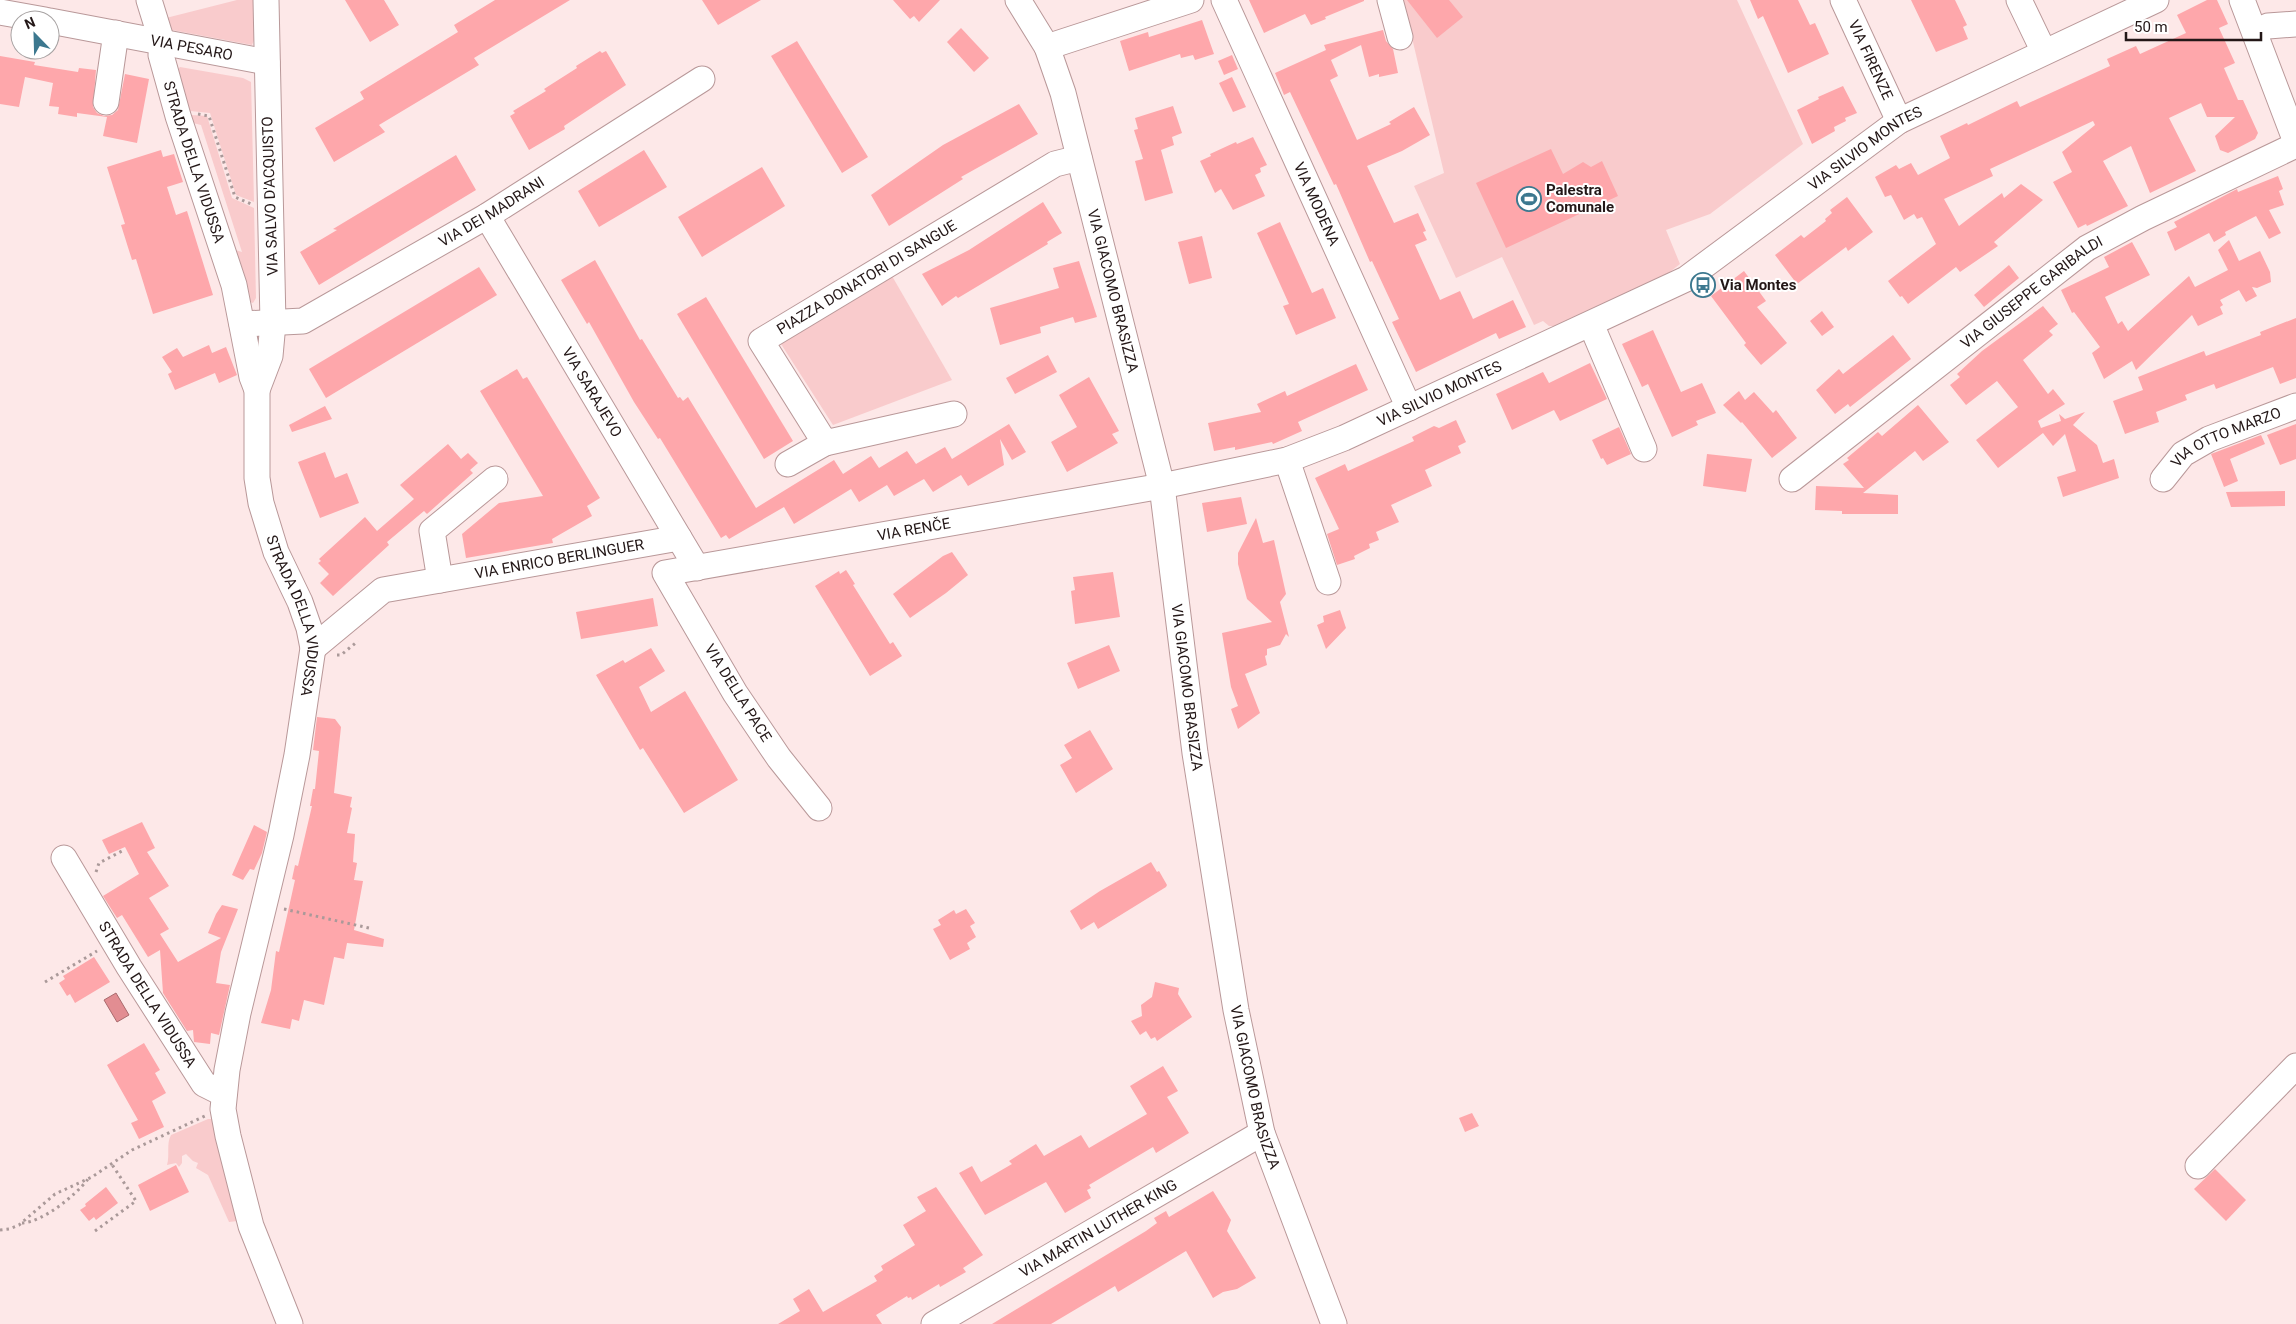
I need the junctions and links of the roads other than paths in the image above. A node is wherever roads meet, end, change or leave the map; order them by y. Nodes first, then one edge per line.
1 (149, 0) edge
2 (266, 0) edge
3 (1018, 0) edge
4 (1191, 0) edge
5 (1224, 0) edge
6 (1390, 0) edge
7 (1843, 0) edge
8 (2019, 0) edge
9 (2156, 0) edge
10 (2242, 0) edge
11 (60, 23) edge
12 (2296, 24) edge
13 (2256, 31) junction
14 (116, 33) junction
15 (1400, 37) dead end
16 (162, 42) junction
17 (1046, 48) junction
18 (2044, 52) junction
19 (267, 62) junction
20 (702, 79) dead end
21 (2287, 100) edge
22 (106, 102) dead end
23 (1900, 121) junction
24 (2296, 144) edge
25 (1078, 158) junction
26 (487, 216) junction
27 (273, 323) junction
28 (242, 324) junction
29 (1591, 324) junction
30 (257, 390) junction
31 (2296, 406) edge
32 (1409, 408) junction
33 (954, 414) dead end
34 (825, 443) junction
35 (1644, 449) dead end
36 (1287, 460) junction
37 (788, 464) dead end
38 (495, 479) dead end
39 (1792, 479) dead end
40 (2163, 479) dead end
41 (1162, 486) junction
42 (679, 538) junction
43 (697, 568) junction
44 (665, 573) joint
45 (440, 580) junction
46 (1328, 582) dead end
47 (313, 648) junction
48 (819, 808) dead end
49 (64, 858) dead end
50 (2296, 1066) edge
51 (224, 1101) junction
52 (1262, 1134) junction
53 (2198, 1166) dead end
54 (290, 1324) edge
55 (934, 1324) edge
56 (1334, 1324) edge

1 - 16 street, STRADA DELLA VIDUSSA
2 - 19 street, VIA SALVO D'ACQUISTO
3 - 17 street, VIA GIACOMO BRASIZZA
4 - 17 street
5 - 32 street, VIA MODENA
6 - 15 street
7 - 23 street, VIA FIRENZE
8 - 18 street
9 - 18 street, VIA SILVIO MONTES
10 - 13 street
11 - 14 street, VIA PESARO
12 - 13 street
13 - 21 street
14 - 16 street, VIA PESARO
14 - 22 street
16 - 19 street, VIA PESARO
16 - 28 street, STRADA DELLA VIDUSSA
17 - 25 street, VIA GIACOMO BRASIZZA
18 - 23 street, VIA SILVIO MONTES
19 - 27 street, VIA SALVO D'ACQUISTO
20 - 26 street, VIA DEI MADRANI
21 - 24 street
23 - 29 street, VIA SILVIO MONTES
24 - 39 street, VIA GIUSEPPE GARIBALDI
25 - 34 street, PIAZZA DONATORI DI SANGUE
25 - 41 street, VIA GIACOMO BRASIZZA
26 - 27 street, VIA DEI MADRANI
26 - 42 street, VIA SARAJEVO
27 - 28 street
27 - 30 street, VIA SALVO D'ACQUISTO
28 - 30 street, STRADA DELLA VIDUSSA
29 - 32 street, VIA SILVIO MONTES
29 - 35 street
30 - 47 street, STRADA DELLA VIDUSSA
31 - 40 street, VIA OTTO MARZO
32 - 36 street, VIA SILVIO MONTES
33 - 34 street
34 - 37 street
36 - 41 street, VIA SILVIO MONTES
36 - 46 street
38 - 45 street
41 - 43 street, VIA RENČE
41 - 52 street, VIA GIACOMO BRASIZZA
42 - 43 street, VIA SARAJEVO
42 - 45 street, VIA ENRICO BERLINGUER
43 - 44 street, VIA RENČE
44 - 48 street, VIA DELLA PACE
45 - 47 street, VIA ENRICO BERLINGUER
47 - 51 street, STRADA DELLA VIDUSSA
49 - 51 street, STRADA DELLA VIDUSSA
50 - 53 street
51 - 54 street, STRADA DELLA VIDUSSA
52 - 55 street, VIA MARTIN LUTHER KING
52 - 56 street, VIA GIACOMO BRASIZZA

